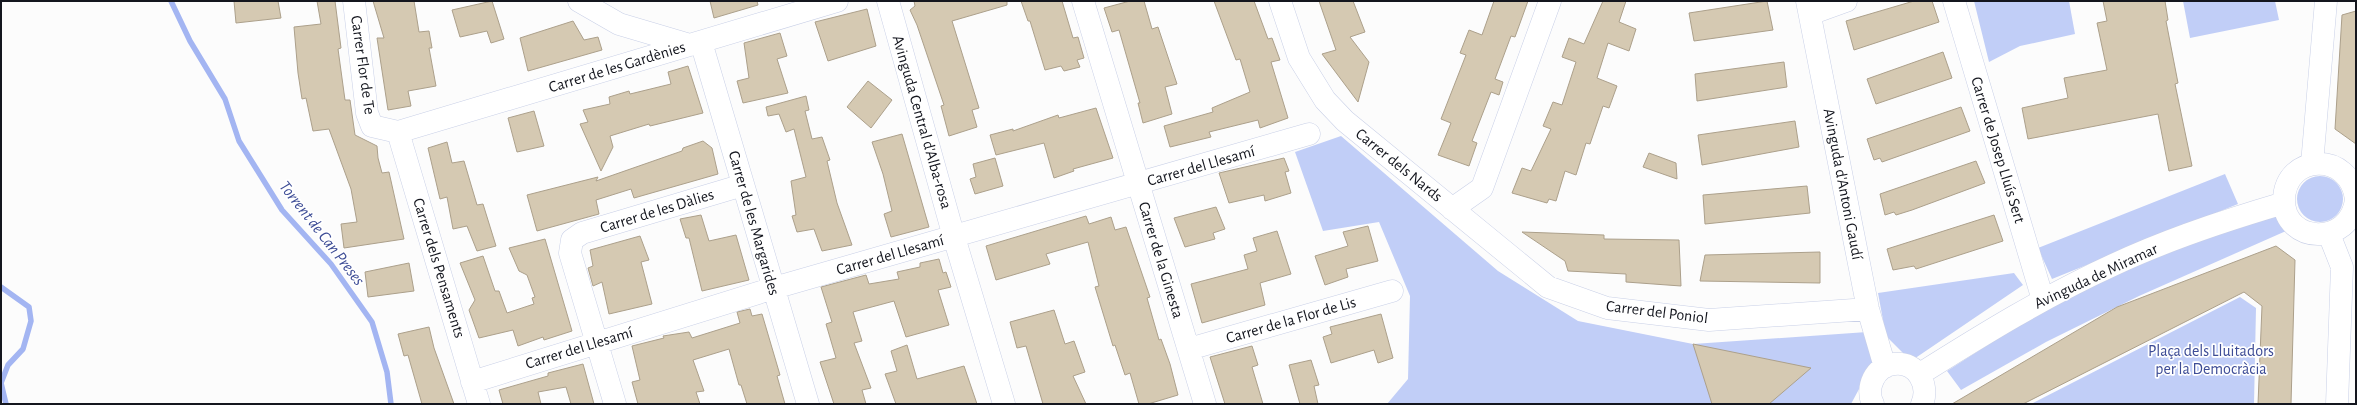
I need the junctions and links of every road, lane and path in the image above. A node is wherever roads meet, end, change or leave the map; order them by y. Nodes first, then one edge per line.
1 (354, 1) edge
2 (579, 1) edge
3 (837, 1) edge
4 (888, 1) edge
5 (1083, 1) edge
6 (1280, 1) edge
7 (1550, 1) edge
8 (1846, 1) edge
9 (1954, 1) edge
10 (2328, 2) edge
11 (1808, 7) edge
12 (696, 43) junction
13 (398, 132) junction
14 (1309, 134) dead end
15 (2312, 164) junction
16 (2347, 165) edge
17 (1138, 184) junction
18 (743, 185) junction
19 (2356, 195) edge
20 (2284, 202) junction
21 (1452, 209) junction
22 (2329, 234) junction
23 (954, 237) junction
24 (774, 288) junction
25 (1392, 291) dead end
26 (2043, 300) junction
27 (1868, 309) junction
28 (597, 342) junction
29 (1189, 349) junction
30 (1885, 367) junction
31 (1920, 374) junction
32 (472, 382) junction
33 (479, 404) edge
34 (615, 404) edge
35 (808, 404) edge
36 (1004, 404) edge
37 (1205, 404) edge
38 (1873, 404) edge
39 (1922, 404) edge
40 (2337, 404) edge

1 - 13 street, Carrer Flor de Te
2 - 12 street
3 - 12 street, Carrer de les Gardènies
4 - 23 street, Avinguda Central d'Alba-rosa
5 - 17 street, Carrer de la Ginesta
6 - 21 street, Carrer dels Nards
7 - 21 street, Carrer dels Nards
8 - 11 street
9 - 26 street, Carrer de Josep Lluís Sert
10 - 15 street
11 - 27 street, Avinguda d'Antoni Gaudí
12 - 13 street, Carrer de les Gardènies
12 - 18 street, Carrer de les Margarides
13 - 32 street, Carrer dels Pensaments
14 - 17 street, Carrer del Llesamí
15 - 16 street
15 - 20 street
16 - 19 street
17 - 23 street, Carrer del Llesamí
17 - 29 street, Carrer de la Ginesta
18 - 24 street, Carrer de les Margarides
18 - 28 street, Carrer de les Dàlies
19 - 22 street
20 - 22 street
20 - 26 street, Avinguda de Miramar
21 - 27 street, Carrer del Poniol
22 - 40 street
23 - 24 street, Carrer del Llesamí
23 - 36 street, Avinguda Central d'Alba-rosa
24 - 28 street, Carrer del Llesamí
24 - 35 street, Carrer de les Margarides
25 - 29 street, Carrer de la Flor de Lis
26 - 31 street, Avinguda de Miramar
27 - 30 street, Avinguda d'Antoni Gaudí
28 - 32 street, Carrer del Llesamí
28 - 34 street
29 - 37 street, Carrer de la Ginesta
30 - 31 street
30 - 38 street
31 - 39 street
32 - 33 street, Carrer dels Pensaments

